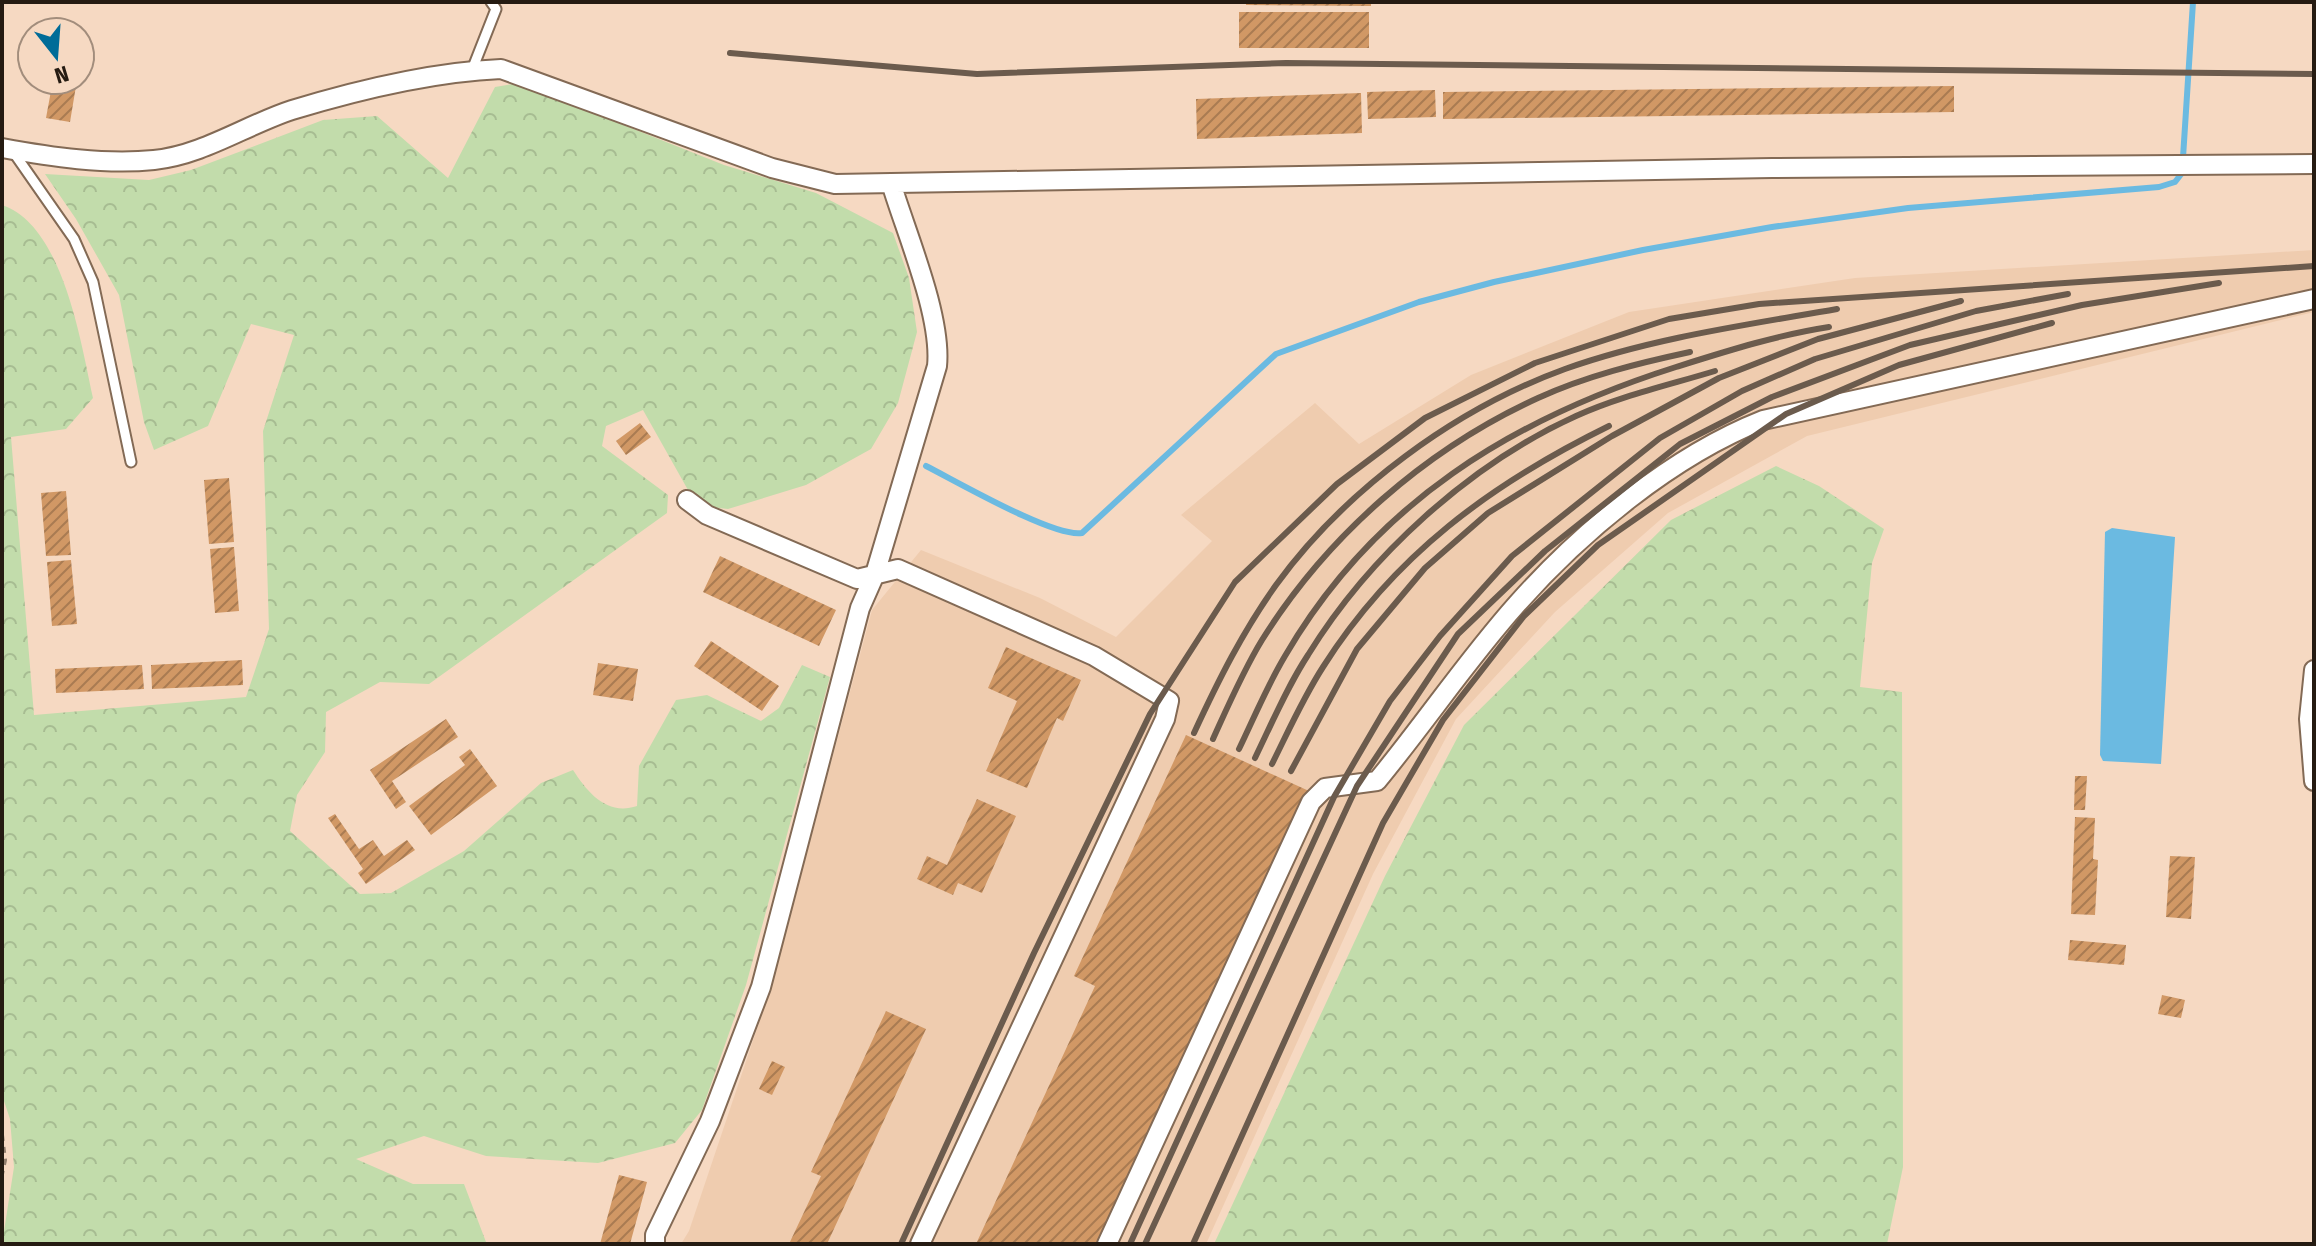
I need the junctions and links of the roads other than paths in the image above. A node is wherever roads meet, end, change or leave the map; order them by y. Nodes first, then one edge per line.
1 (491, 2) edge
2 (472, 70) junction
3 (7, 149) edge
4 (2314, 164) edge
5 (892, 186) junction
6 (2314, 299) edge
7 (131, 462) dead end
8 (687, 500) dead end
9 (875, 574) junction
10 (2314, 670) edge
11 (2314, 781) edge
12 (655, 1244) edge
13 (920, 1244) edge
14 (1107, 1244) edge

1 - 2 lane
2 - 3 street
2 - 5 street
3 - 7 lane
4 - 5 street
5 - 9 street
6 - 14 street
8 - 9 street
9 - 12 street
9 - 13 street
10 - 11 street

